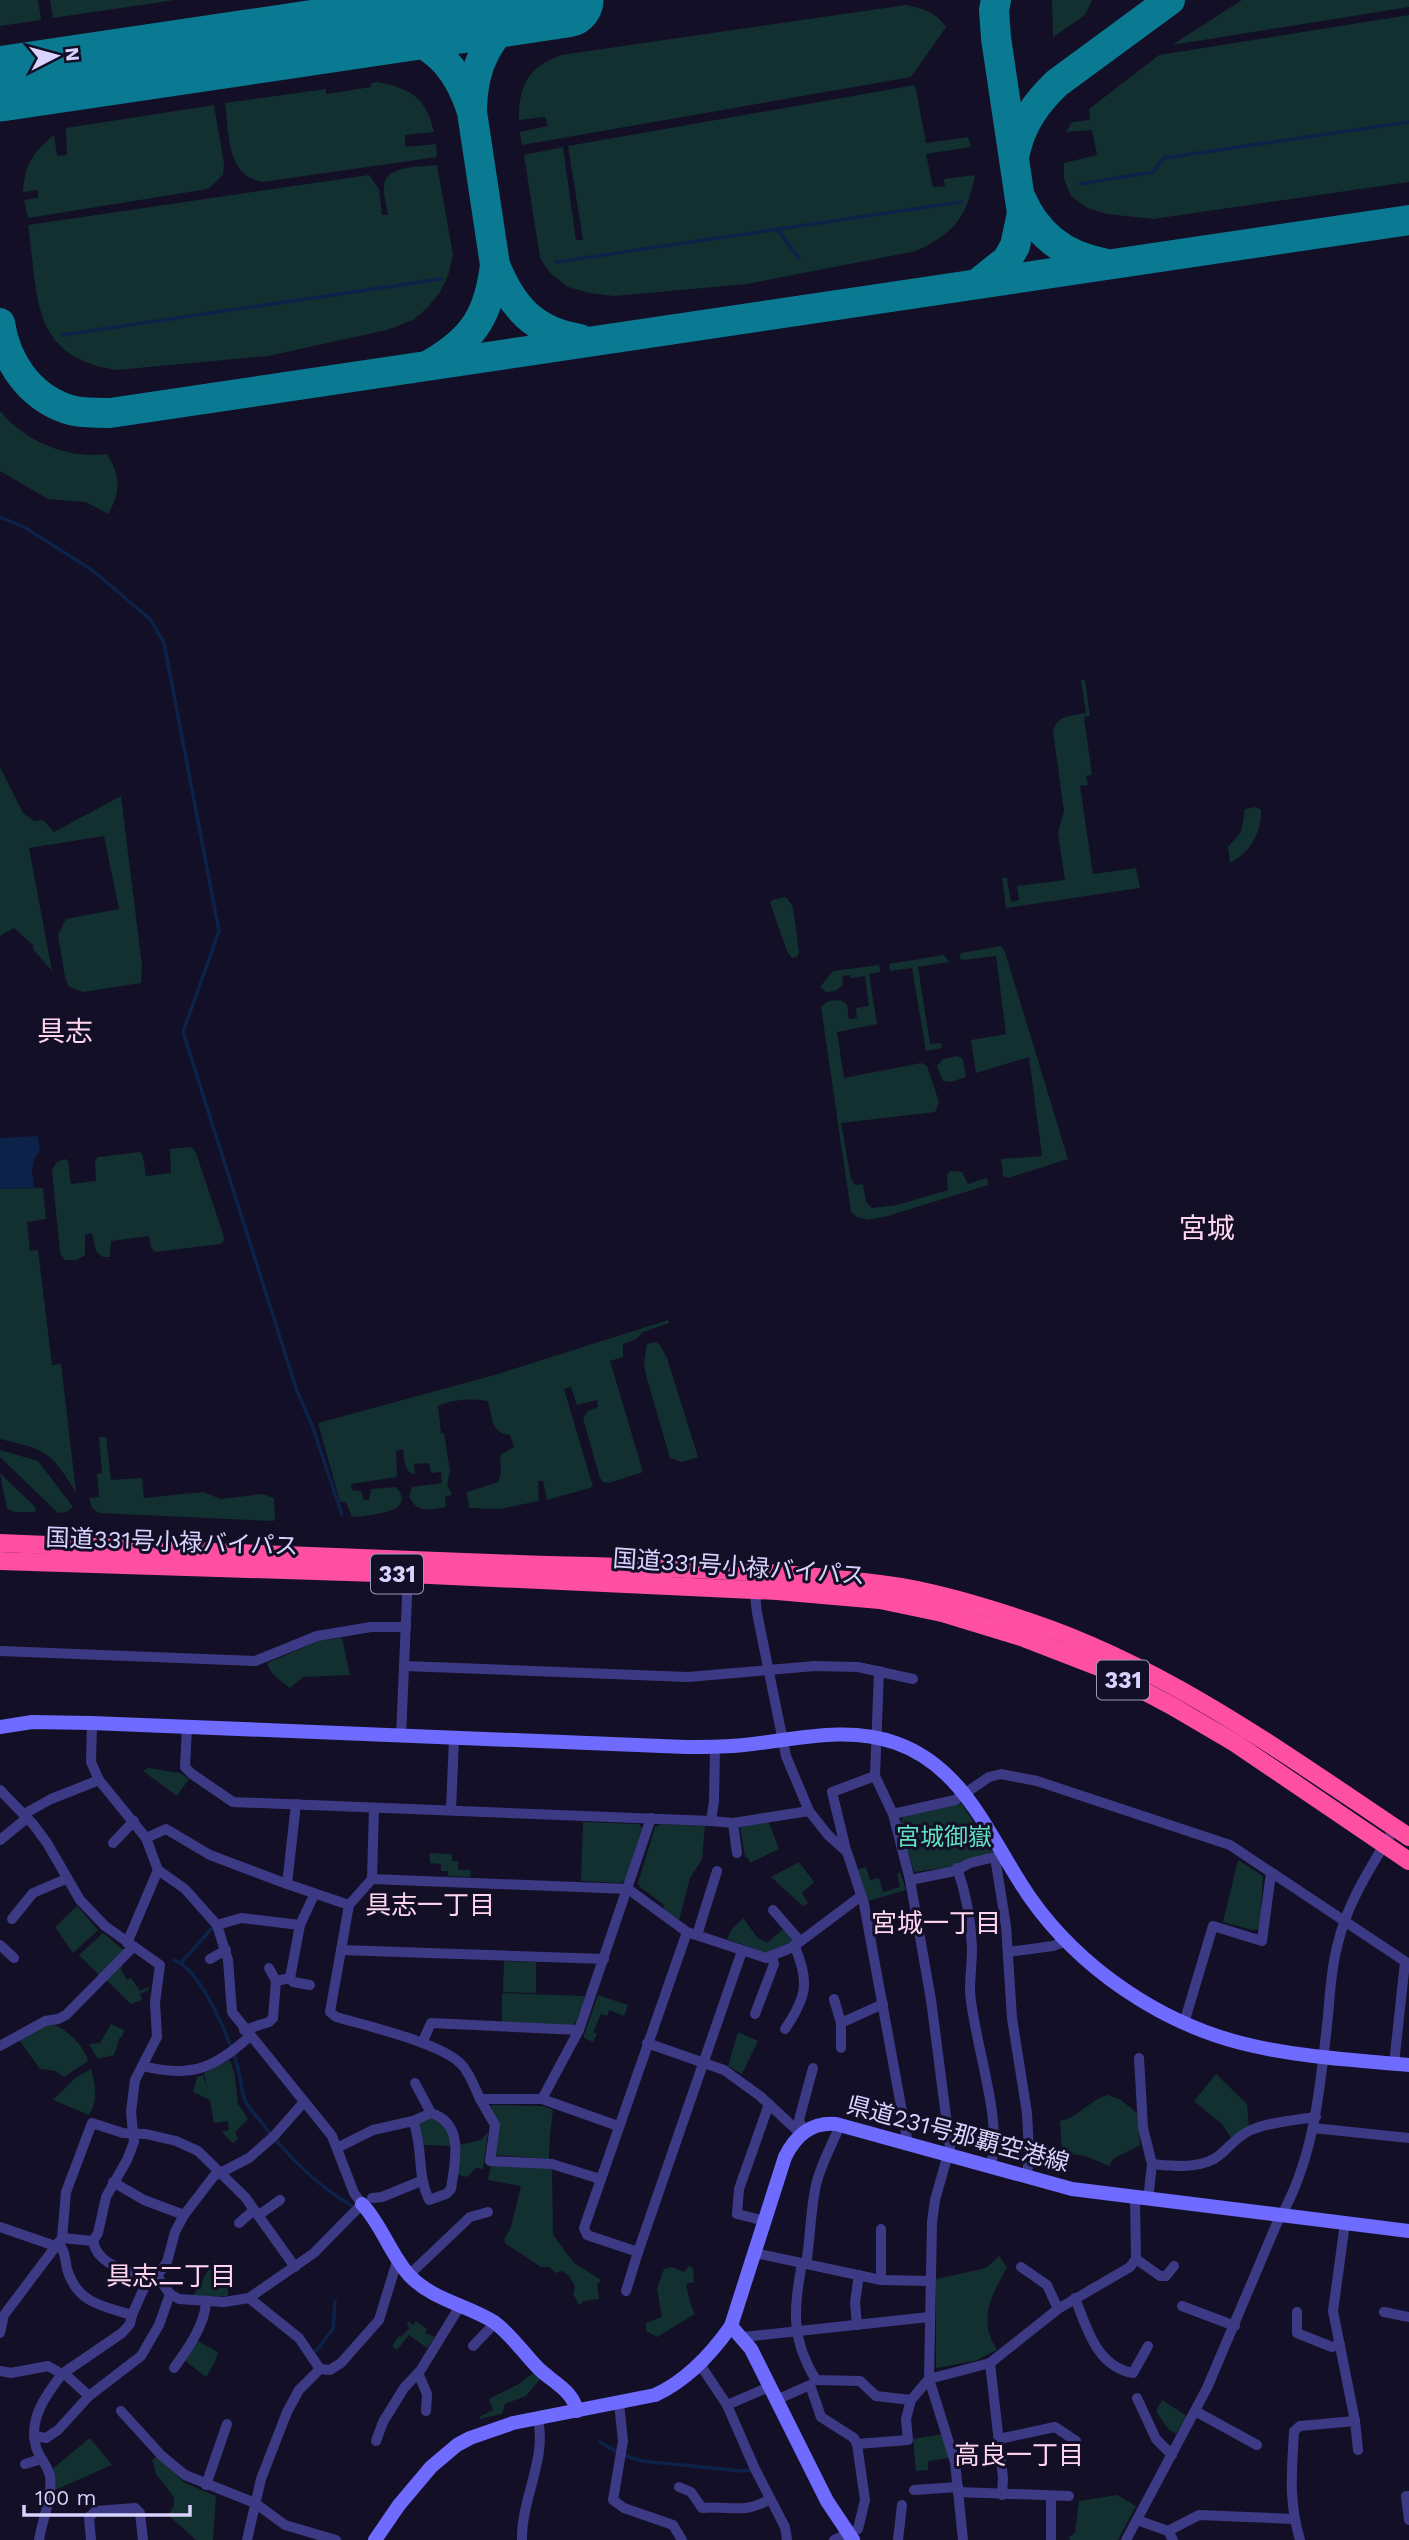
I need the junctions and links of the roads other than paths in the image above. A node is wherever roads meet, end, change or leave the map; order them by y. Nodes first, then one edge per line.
1 (0, 1543) edge
2 (0, 1561) edge
3 (408, 1574) junction
4 (754, 1582) junction
5 (405, 1628) junction
6 (0, 1651) edge
7 (404, 1666) junction
8 (768, 1670) junction
9 (880, 1671) junction
10 (913, 1679) dead end
11 (92, 1723) junction
12 (0, 1727) edge
13 (187, 1727) junction
14 (401, 1736) junction
15 (876, 1737) junction
16 (454, 1738) junction
17 (782, 1740) junction
18 (715, 1747) junction
19 (875, 1776) junction
20 (99, 1780) junction
21 (0, 1790) edge
22 (965, 1794) junction
23 (296, 1804) junction
24 (374, 1808) junction
25 (451, 1810) junction
26 (809, 1811) junction
27 (893, 1814) junction
28 (26, 1816) junction
29 (651, 1818) junction
30 (134, 1821) junction
31 (711, 1821) junction
32 (733, 1823) junction
33 (1402, 1832) edge
34 (146, 1838) junction
35 (0, 1840) edge
36 (113, 1843) dead end
37 (1385, 1845) junction
38 (847, 1852) junction
39 (737, 1853) dead end
40 (1409, 1861) edge
41 (957, 1868) junction
42 (158, 1870) junction
43 (718, 1871) dead end
44 (1271, 1873) junction
45 (66, 1879) junction
46 (372, 1880) junction
47 (909, 1880) junction
48 (288, 1884) junction
49 (628, 1889) junction
50 (314, 1895) junction
51 (861, 1896) junction
52 (349, 1905) junction
53 (773, 1910) dead end
54 (12, 1919) dead end
55 (1344, 1921) junction
56 (300, 1924) junction
57 (217, 1925) junction
58 (692, 1934) junction
59 (1066, 1941) junction
60 (797, 1943) junction
61 (0, 1945) edge
62 (130, 1945) junction
63 (226, 1950) junction
64 (341, 1950) junction
65 (742, 1951) junction
66 (1007, 1952) junction
67 (772, 1955) junction
68 (14, 1958) dead end
69 (210, 1959) dead end
70 (604, 1959) junction
71 (1407, 1963) edge
72 (269, 1968) dead end
73 (290, 1978) junction
74 (276, 1981) junction
75 (310, 1985) dead end
76 (834, 1999) dead end
77 (883, 2004) junction
78 (755, 2014) dead end
79 (841, 2023) junction
80 (1184, 2023) junction
81 (785, 2029) dead end
82 (579, 2030) junction
83 (247, 2033) junction
84 (422, 2043) junction
85 (648, 2043) junction
86 (0, 2046) edge
87 (841, 2048) dead end
88 (1323, 2056) junction
89 (1139, 2058) dead end
90 (704, 2064) junction
91 (1401, 2064) edge
92 (142, 2066) junction
93 (813, 2068) dead end
94 (415, 2083) dead end
95 (480, 2098) junction
96 (542, 2099) junction
97 (304, 2102) junction
98 (769, 2104) junction
99 (431, 2113) junction
100 (1316, 2117) junction
101 (413, 2121) junction
102 (840, 2125) junction
103 (618, 2126) junction
104 (1313, 2128) junction
105 (803, 2132) junction
106 (132, 2133) junction
107 (1409, 2138) edge
108 (908, 2144) junction
109 (337, 2148) junction
110 (947, 2155) junction
111 (1152, 2164) junction
112 (990, 2168) junction
113 (219, 2172) junction
114 (1027, 2178) junction
115 (600, 2179) junction
116 (421, 2181) junction
117 (113, 2182) junction
118 (1142, 2199) junction
119 (280, 2200) dead end
120 (367, 2201) junction
121 (488, 2212) dead end
122 (257, 2213) junction
123 (184, 2215) junction
124 (1282, 2216) junction
125 (765, 2221) junction
126 (239, 2223) dead end
127 (1345, 2223) junction
128 (0, 2227) edge
129 (881, 2229) dead end
130 (1409, 2231) edge
131 (93, 2241) junction
132 (58, 2243) junction
133 (638, 2252) junction
134 (755, 2253) junction
135 (398, 2258) junction
136 (1136, 2259) junction
137 (804, 2263) junction
138 (1174, 2266) dead end
139 (295, 2267) junction
140 (1021, 2267) dead end
141 (410, 2275) junction
142 (859, 2275) junction
143 (152, 2278) junction
144 (881, 2280) junction
145 (930, 2281) junction
146 (626, 2291) dead end
147 (170, 2294) junction
148 (249, 2298) junction
149 (1075, 2298) junction
150 (205, 2302) junction
151 (460, 2306) junction
152 (1182, 2306) dead end
153 (1058, 2309) junction
154 (1297, 2312) dead end
155 (1384, 2312) dead end
156 (132, 2315) junction
157 (929, 2317) junction
158 (1409, 2317) edge
159 (495, 2323) junction
160 (857, 2325) junction
161 (732, 2326) junction
162 (1234, 2326) junction
163 (795, 2331) junction
164 (0, 2333) edge
165 (743, 2337) junction
166 (473, 2346) dead end
167 (1148, 2346) dead end
168 (1340, 2346) junction
169 (699, 2363) junction
170 (990, 2363) junction
171 (174, 2368) dead end
172 (320, 2369) junction
173 (0, 2371) edge
174 (418, 2373) junction
175 (62, 2374) junction
176 (929, 2379) junction
177 (813, 2383) junction
178 (773, 2393) junction
179 (89, 2396) junction
180 (1137, 2398) dead end
181 (911, 2400) junction
182 (619, 2403) junction
183 (727, 2405) junction
184 (426, 2411) dead end
185 (577, 2411) junction
186 (1195, 2411) junction
187 (121, 2412) dead end
188 (538, 2419) junction
189 (1355, 2421) junction
190 (227, 2424) dead end
191 (34, 2436) junction
192 (999, 2439) junction
193 (376, 2441) dead end
194 (1076, 2441) dead end
195 (857, 2444) junction
196 (1257, 2445) dead end
197 (1358, 2450) dead end
198 (1172, 2455) junction
199 (41, 2459) junction
200 (25, 2464) dead end
201 (206, 2485) junction
202 (679, 2487) dead end
203 (914, 2490) dead end
204 (958, 2490) junction
205 (1002, 2495) junction
206 (1051, 2496) junction
207 (1069, 2496) dead end
208 (1409, 2496) edge
209 (770, 2499) junction
210 (255, 2503) junction
211 (902, 2505) dead end
212 (1293, 2519) junction
213 (1137, 2520) junction
214 (1409, 2520) edge
215 (1171, 2535) edge
216 (851, 2537) edge
217 (1051, 2539) edge
218 (39, 2540) edge
219 (91, 2540) edge
220 (142, 2540) edge
221 (247, 2540) edge
222 (336, 2540) edge
223 (375, 2540) edge
224 (522, 2540) edge
225 (682, 2540) edge
226 (787, 2540) edge
227 (834, 2540) edge
228 (898, 2540) edge
229 (963, 2540) edge
230 (1126, 2540) edge
231 (1300, 2540) edge

1 - 4 highway, 国道331号小禄バイパス / 331
2 - 3 highway, 国道331号小禄バイパス / 331
3 - 4 highway, 国道331号小禄バイパス / 331
3 - 5 street
4 - 8 street
4 - 33 highway, 国道331号小禄バイパス / 331
4 - 37 highway, 国道331号小禄バイパス / 331
5 - 6 street
5 - 7 street
7 - 8 street
7 - 14 street
8 - 9 street
8 - 17 street
9 - 10 street
9 - 15 street
11 - 12 street
11 - 13 street
11 - 20 street
13 - 14 street
13 - 23 street
14 - 16 street
15 - 17 street
15 - 19 street
15 - 22 street
16 - 18 street
16 - 25 street
17 - 18 street
17 - 26 street
18 - 31 street
19 - 27 street
19 - 38 street
20 - 28 street
20 - 30 street
21 - 28 street
22 - 27 street
22 - 44 street
22 - 59 street
23 - 24 street
23 - 48 street
24 - 25 street
24 - 46 street
25 - 29 street
26 - 32 street
26 - 38 street
27 - 47 street
28 - 35 street
28 - 45 street
29 - 31 street
29 - 49 street
30 - 34 street
30 - 36 street
31 - 32 street
32 - 39 street
33 - 37 street
34 - 42 street
34 - 48 street
37 - 40 highway, 国道331号小禄バイパス / 331
37 - 55 street
38 - 51 street
41 - 47 street
41 - 66 street
41 - 112 street
42 - 57 street
42 - 62 street
43 - 58 street
44 - 55 street
44 - 80 street
45 - 54 street
45 - 62 street
46 - 49 street
46 - 52 street
47 - 110 street
48 - 50 street
49 - 58 street
49 - 70 street
50 - 52 street
50 - 56 street
51 - 60 street
51 - 77 street
52 - 64 street
53 - 60 street
55 - 71 street
55 - 88 street
56 - 57 street
56 - 73 street
57 - 63 street
58 - 65 street
58 - 85 street
59 - 66 street
59 - 80 street
60 - 67 street
60 - 81 street
61 - 68 street
62 - 86 street
62 - 92 street
63 - 69 street
63 - 83 street
64 - 70 street
64 - 84 street
65 - 67 street
65 - 90 street
66 - 114 street
67 - 78 street
70 - 82 street
71 - 91 street
72 - 74 street
73 - 74 street
73 - 75 street
74 - 83 street
76 - 79 street
77 - 79 street
77 - 108 street
79 - 87 street
80 - 88 street
82 - 84 street
82 - 96 street
83 - 92 street
83 - 97 street
84 - 95 street
85 - 90 street
85 - 103 street
88 - 91 street
88 - 100 street
89 - 111 street
90 - 98 street
90 - 133 street
92 - 106 street
93 - 105 street
94 - 99 street
95 - 96 street
95 - 115 street
96 - 103 street
97 - 109 street
97 - 113 street
98 - 105 street
98 - 125 street
99 - 101 street
99 - 116 street
100 - 104 street
100 - 111 street
101 - 109 street
101 - 116 street
102 - 105 street, 県道231号那覇空港線
102 - 108 street, 県道231号那覇空港線
102 - 137 street
103 - 115 street
104 - 107 street
104 - 124 street
105 - 125 street
106 - 113 street
106 - 117 street
106 - 132 street
108 - 110 street, 県道231号那覇空港線
109 - 120 street
110 - 112 street, 県道231号那覇空港線
110 - 145 street
111 - 118 street
112 - 114 street, 県道231号那覇空港線
113 - 122 street
113 - 123 street
114 - 118 street, 県道231号那覇空港線
115 - 133 street
116 - 120 street
117 - 123 street
117 - 131 street
118 - 124 street, 県道231号那覇空港線
118 - 136 street
119 - 122 street
120 - 135 street
120 - 139 street
121 - 141 street
122 - 126 street
122 - 139 street
123 - 143 street
124 - 127 street, 県道231号那覇空港線
124 - 162 street
125 - 134 street
127 - 130 street, 県道231号那覇空港線
127 - 168 street
128 - 132 street
129 - 144 street
131 - 132 street
131 - 143 street
132 - 156 street
132 - 164 street
133 - 146 street
134 - 137 street
134 - 161 street
135 - 141 street
135 - 172 street
136 - 138 street
136 - 149 street
137 - 142 street
137 - 163 street
139 - 148 street
140 - 153 street
141 - 151 street
142 - 144 street
142 - 160 street
143 - 147 street
143 - 156 street
144 - 145 street
145 - 157 street
147 - 150 street
147 - 179 street
148 - 150 street
148 - 172 street
149 - 153 street
149 - 167 street
150 - 171 street
151 - 159 street
151 - 174 street
152 - 162 street
153 - 170 street
154 - 168 street
155 - 158 street
156 - 175 street
157 - 160 street
157 - 176 street
159 - 166 street
159 - 185 street
160 - 163 street
161 - 165 street
161 - 169 street
162 - 186 street
163 - 165 street
163 - 177 street
165 - 178 street
168 - 189 street
169 - 182 street
169 - 183 street
170 - 176 street
170 - 192 street
172 - 210 street
173 - 175 street
174 - 184 street
174 - 193 street
175 - 179 street
175 - 191 street
176 - 181 street
176 - 204 street
177 - 178 street
177 - 181 street
177 - 195 street
178 - 183 street
178 - 216 street
179 - 191 street
180 - 198 street
181 - 195 street
182 - 185 street
182 - 225 street
183 - 209 street
185 - 188 street
186 - 196 street
186 - 198 street
187 - 201 street
188 - 223 street
188 - 224 street
189 - 197 street
189 - 212 street
190 - 201 street
191 - 199 street
192 - 194 street
192 - 205 street
195 - 216 street
198 - 213 street
199 - 200 street
199 - 218 street
201 - 210 street
202 - 209 street
203 - 204 street
204 - 205 street
204 - 229 street
205 - 206 street
206 - 207 street
206 - 217 street
208 - 214 street
209 - 226 street
210 - 221 street
210 - 222 street
211 - 228 street
212 - 215 street
212 - 231 street
213 - 215 street
213 - 230 street
216 - 227 street
219 - 220 street

